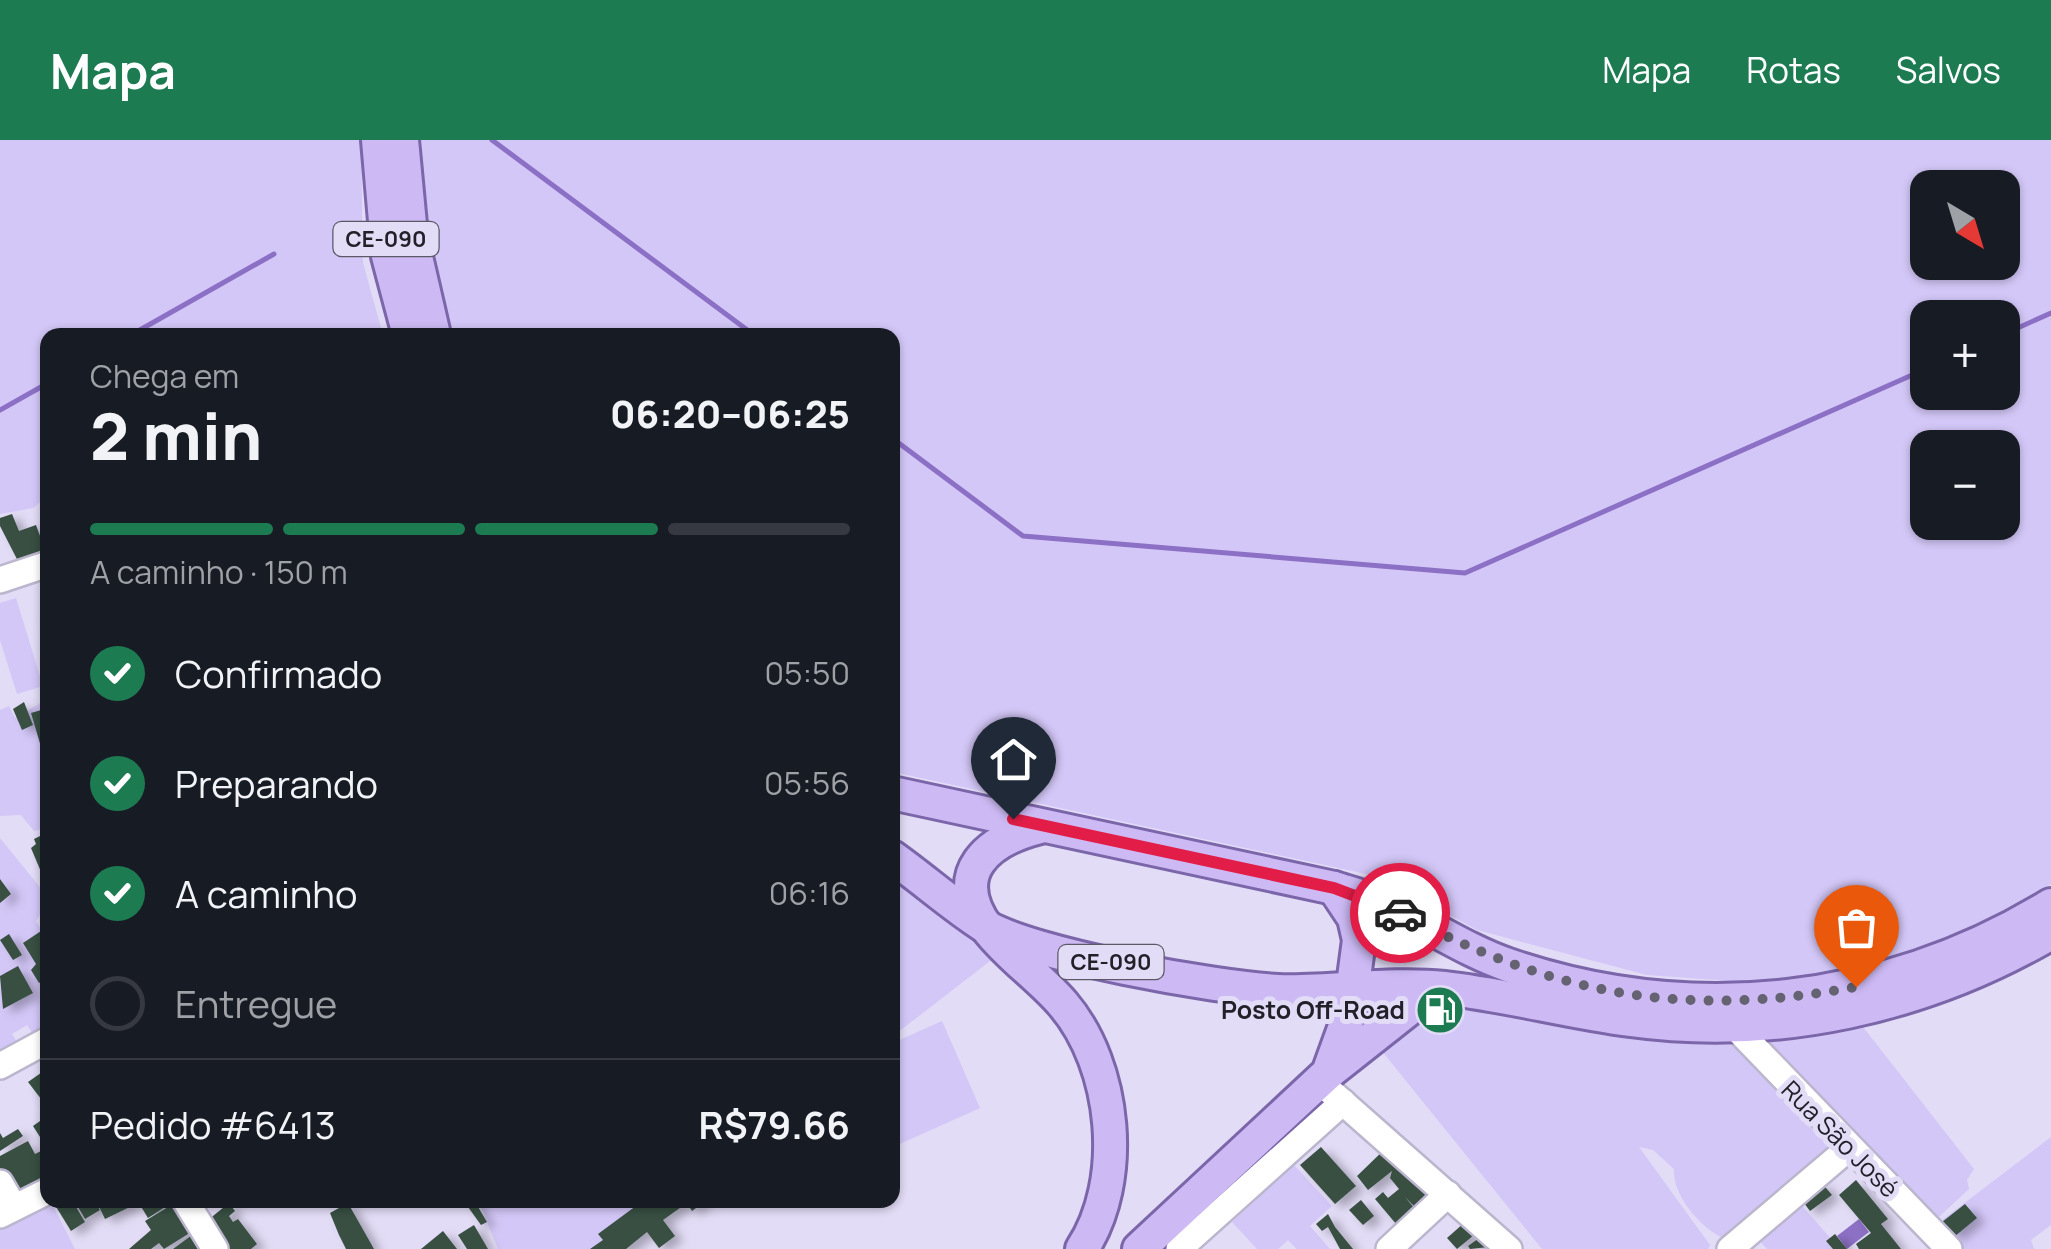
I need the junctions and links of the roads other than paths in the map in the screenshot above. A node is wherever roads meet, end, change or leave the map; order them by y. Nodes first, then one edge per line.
1 (378, 140) edge
2 (402, 140) edge
3 (408, 328) edge
4 (432, 328) edge
5 (40, 567) edge
6 (0, 580) edge
7 (900, 795) edge
8 (1045, 826) junction
9 (900, 865) edge
10 (1334, 888) junction
11 (2051, 905) edge
12 (986, 927) junction
13 (2051, 932) edge
14 (1355, 988) junction
15 (1447, 988) junction
16 (1735, 1027) junction
17 (40, 1044) edge
18 (0, 1066) edge
19 (1331, 1086) junction
20 (1849, 1148) junction
21 (0, 1183) edge
22 (1448, 1194) junction
23 (40, 1195) edge
24 (190, 1208) edge
25 (7, 1211) edge
26 (215, 1249) edge
27 (1082, 1249) edge
28 (1139, 1249) edge
29 (1179, 1249) edge
30 (1389, 1249) edge
31 (1509, 1249) edge
32 (1730, 1249) edge
33 (1949, 1249) edge

1 - 3 main road, CE-090
2 - 4 main road, CE-090
5 - 6 street
7 - 8 main road
8 - 10 main road
8 - 12 main road
9 - 12 main road, CE-090
10 - 11 main road
10 - 14 main road
12 - 14 main road, CE-090
12 - 27 main road
13 - 16 main road, CE-090
14 - 15 main road, CE-090
14 - 19 main road
15 - 16 main road, CE-090
15 - 19 main road
16 - 20 street, Rua São José
17 - 18 street
19 - 22 street
19 - 28 main road
19 - 29 street
20 - 32 street
20 - 33 street, Rua São José
21 - 25 street
22 - 30 street
22 - 31 street
23 - 25 street
24 - 26 street

